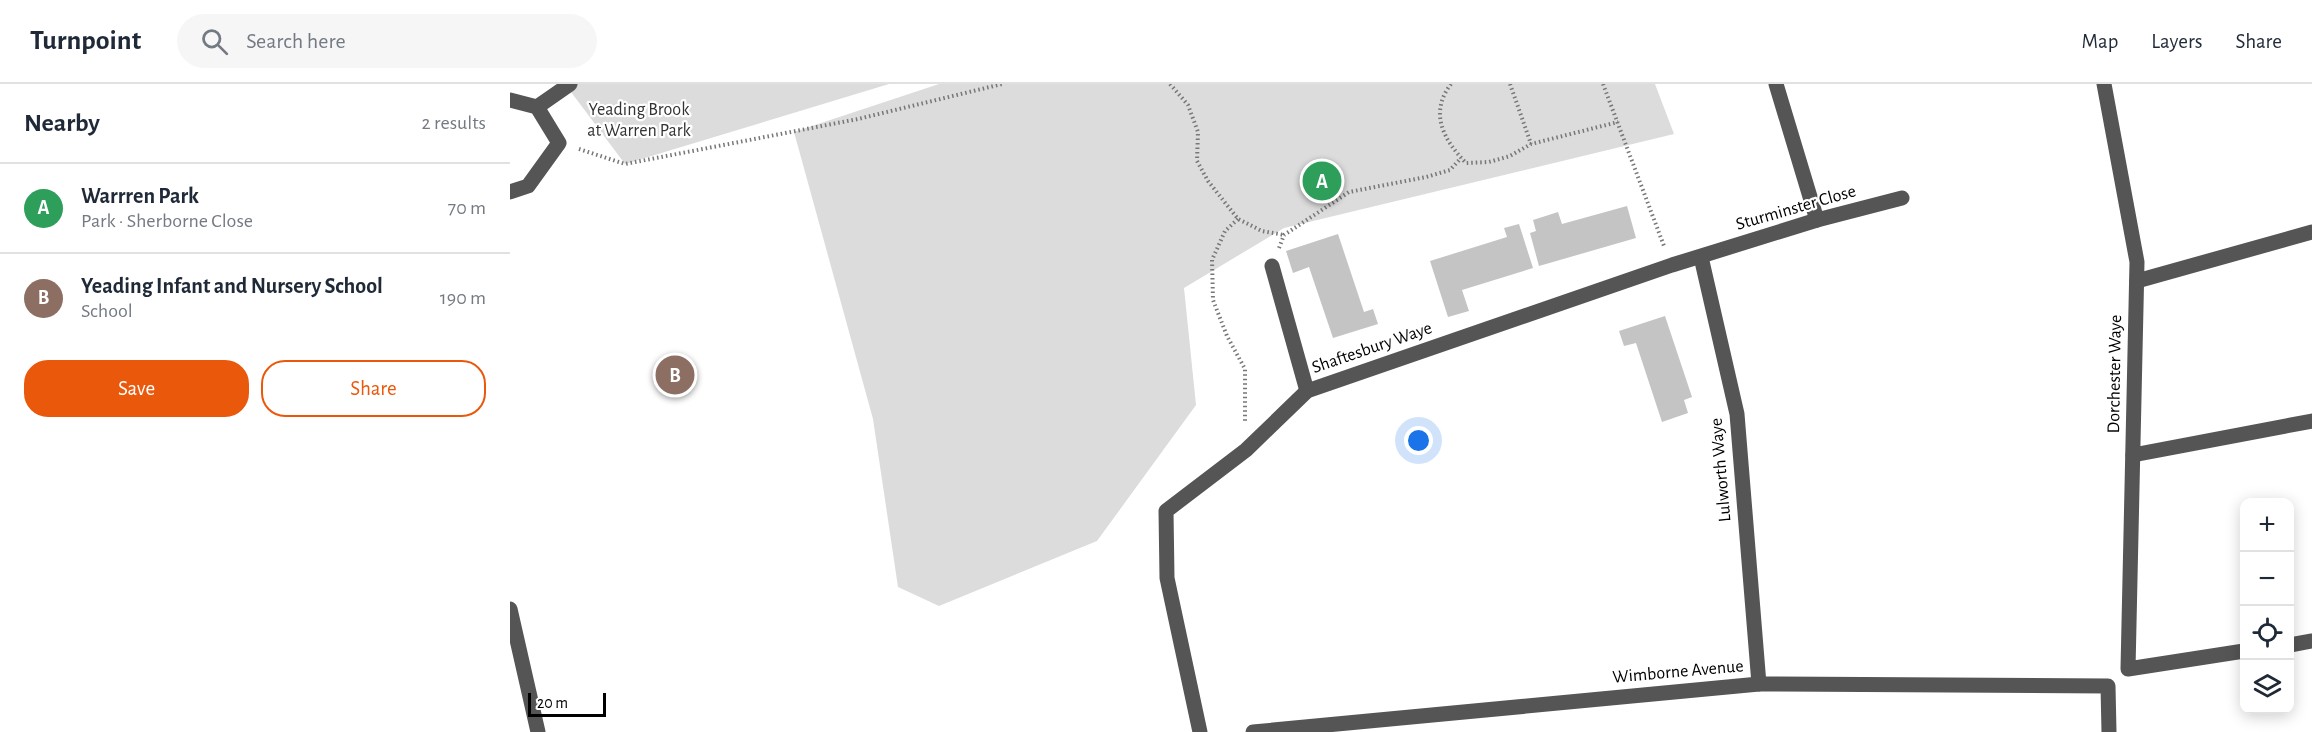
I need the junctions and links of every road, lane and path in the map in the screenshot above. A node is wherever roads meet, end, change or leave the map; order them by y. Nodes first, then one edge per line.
1 (570, 84) edge
2 (1002, 84) edge
3 (1170, 84) edge
4 (1451, 84) edge
5 (1510, 84) edge
6 (1603, 84) edge
7 (1776, 84) edge
8 (2104, 84) edge
9 (510, 100) edge
10 (537, 107) junction
11 (1618, 122) junction
12 (559, 143) junction
13 (1531, 144) junction
14 (1461, 158) junction
15 (510, 192) edge
16 (1902, 198) dead end
17 (1238, 219) junction
18 (1817, 220) junction
19 (2312, 232) edge
20 (1284, 235) junction
21 (1701, 257) junction
22 (1672, 265) junction
23 (1272, 266) joint
24 (2137, 281) junction
25 (1307, 391) junction
26 (2312, 421) edge
27 (1246, 450) junction
28 (2133, 455) junction
29 (510, 609) edge
30 (2312, 641) edge
31 (2294, 644) edge
32 (2240, 652) edge
33 (1759, 684) junction
34 (538, 732) edge
35 (1200, 732) edge
36 (1253, 732) edge
37 (2109, 732) edge

1 - 10 street
2 - 12 path
3 - 17 path
4 - 14 path
5 - 13 path
6 - 11 path
7 - 18 street
8 - 24 street, Dorchester Waye
9 - 10 street
10 - 12 street
11 - 13 path
11 - 22 path
12 - 15 street
13 - 14 path
14 - 20 path
16 - 18 street, Sturminster Close
17 - 20 path
17 - 27 path
18 - 21 street, Sturminster Close
19 - 24 street
20 - 23 path
21 - 22 street, Shaftesbury Waye
21 - 33 street, Lulworth Waye
22 - 25 street, Shaftesbury Waye
23 - 25 street
24 - 28 street, Dorchester Waye
25 - 27 street, Shaftesbury Waye
26 - 28 street
27 - 35 street, Shaftesbury Waye
28 - 32 street, Dorchester Waye
29 - 34 street
30 - 31 street
33 - 36 street, Wimborne Avenue
33 - 37 street, Wimborne Avenue

